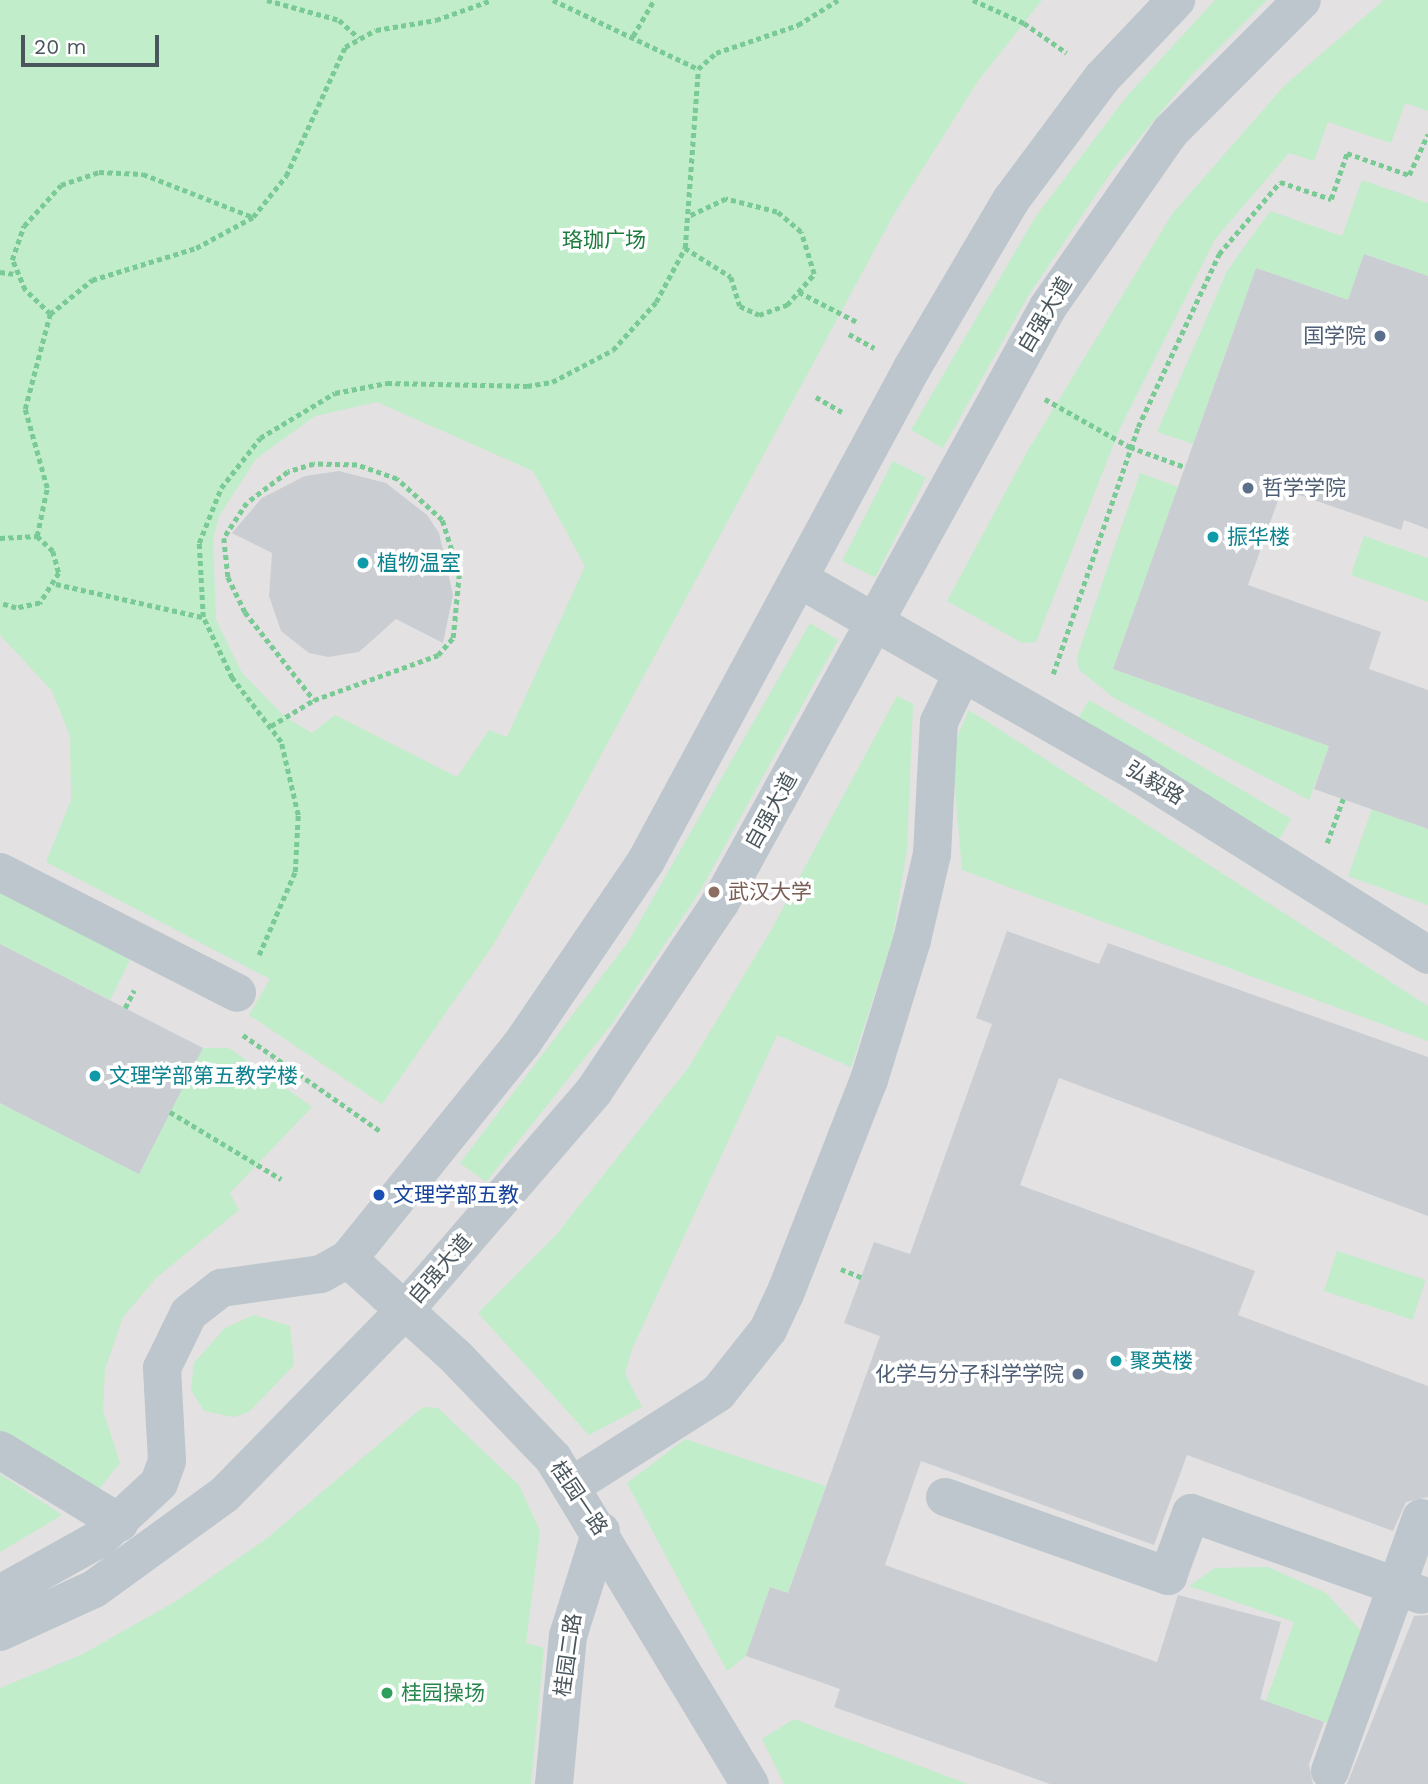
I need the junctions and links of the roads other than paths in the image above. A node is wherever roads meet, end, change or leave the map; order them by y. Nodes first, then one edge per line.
1 (1176, 0) edge
2 (1302, 0) edge
3 (801, 580) junction
4 (876, 621) junction
5 (963, 672) junction
6 (0, 872) edge
7 (1428, 955) edge
8 (237, 993) road end
9 (348, 1259) junction
10 (406, 1309) junction
11 (0, 1450) edge
12 (573, 1485) junction
13 (945, 1497) dead end
14 (1421, 1518) dead end
15 (120, 1523) junction
16 (601, 1531) junction
17 (1409, 1591) junction
18 (0, 1594) edge
19 (0, 1632) edge
20 (1330, 1771) dead end
21 (554, 1784) edge
22 (750, 1784) edge

1 - 3 street
2 - 4 street, 自强大道
3 - 4 street, 弘毅路
3 - 9 street
4 - 5 street, 弘毅路
4 - 10 street, 自强大道
5 - 7 street, 弘毅路
5 - 12 street
6 - 8 street
9 - 10 street, 桂园一路
9 - 15 street
10 - 12 street, 桂园一路
10 - 19 street, 自强大道
11 - 15 street
12 - 16 street, 桂园一路
13 - 17 street
14 - 17 street
15 - 18 street
16 - 21 street, 桂园二路
16 - 22 street, 桂园一路
17 - 20 street

